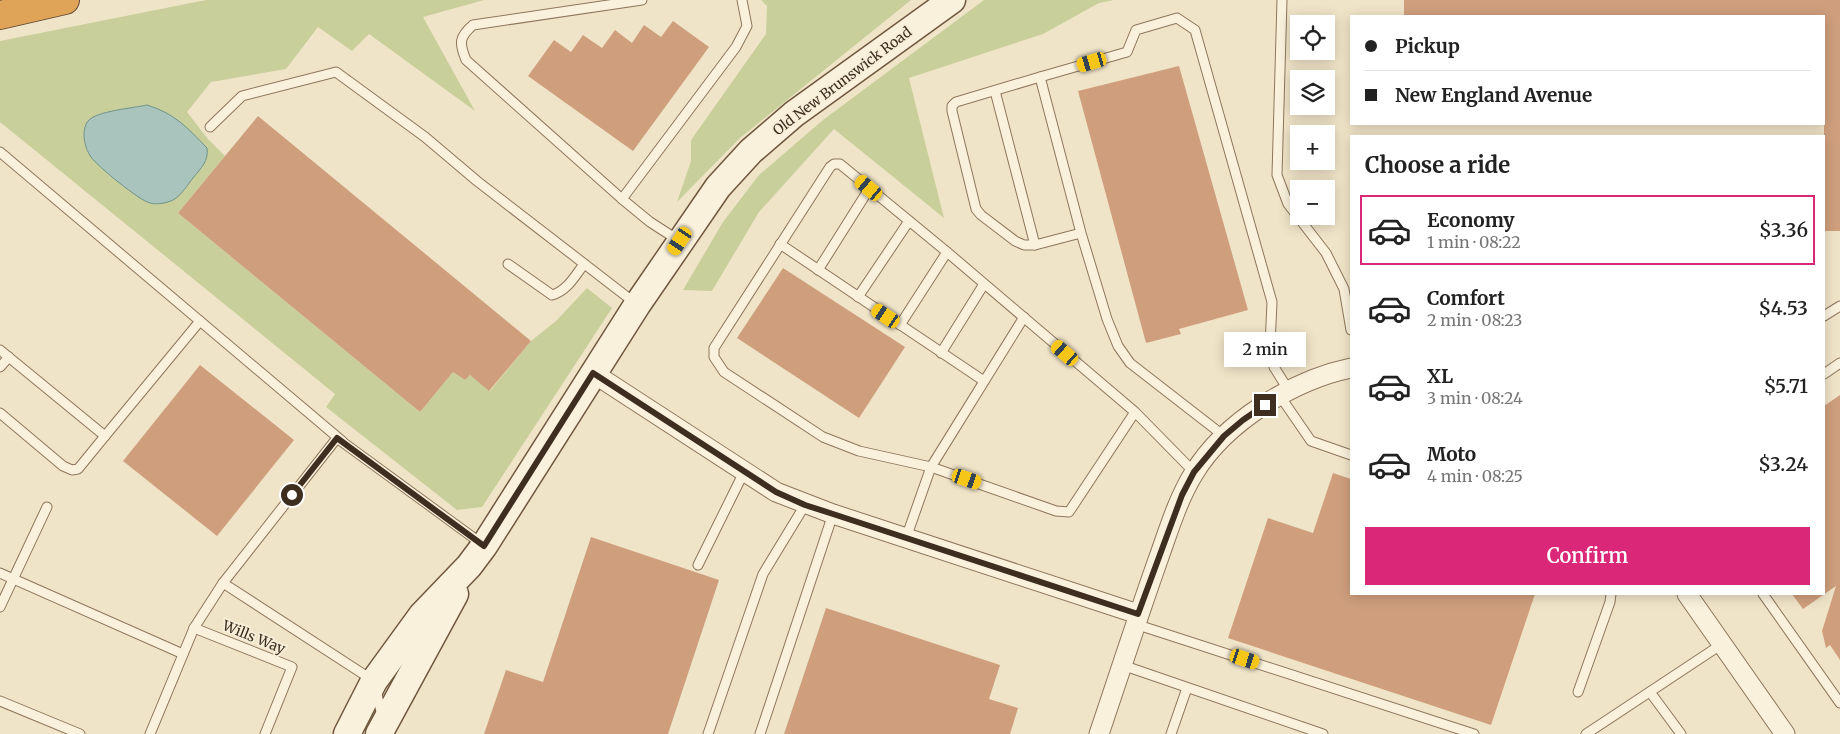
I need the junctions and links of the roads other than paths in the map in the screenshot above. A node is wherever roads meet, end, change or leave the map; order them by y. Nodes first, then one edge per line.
1 (65, 0) edge
2 (642, 0) edge
3 (742, 0) edge
4 (952, 0) edge
5 (1282, 0) edge
6 (0, 15) edge
7 (1040, 77) junction
8 (995, 91) junction
9 (210, 127) dead end
10 (0, 152) edge
11 (869, 188) junction
12 (622, 199) junction
13 (909, 221) junction
14 (1081, 234) junction
15 (680, 241) junction
16 (780, 244) junction
17 (1035, 245) junction
18 (947, 252) junction
19 (508, 264) dead end
20 (584, 264) junction
21 (818, 270) junction
22 (984, 284) junction
23 (858, 297) junction
24 (637, 305) junction
25 (1840, 306) edge
26 (1825, 315) edge
27 (1024, 317) junction
28 (200, 321) junction
29 (1350, 324) edge
30 (900, 325) junction
31 (0, 350) edge
32 (941, 352) junction
33 (9, 357) junction
34 (1840, 363) edge
35 (0, 367) edge
36 (1350, 368) edge
37 (593, 373) junction
38 (1825, 373) edge
39 (984, 381) junction
40 (1284, 393) junction
41 (1135, 412) junction
42 (0, 413) edge
43 (105, 436) junction
44 (1224, 436) junction
45 (346, 444) junction
46 (1350, 455) edge
47 (931, 467) junction
48 (744, 472) junction
49 (1194, 472) junction
50 (805, 505) junction
51 (47, 507) dead end
52 (833, 514) junction
53 (906, 538) junction
54 (484, 546) junction
55 (698, 564) dead end
56 (469, 566) junction
57 (0, 573) edge
58 (14, 579) junction
59 (223, 583) junction
60 (1610, 595) edge
61 (1688, 595) edge
62 (1764, 595) edge
63 (0, 607) edge
64 (1136, 619) junction
65 (194, 628) junction
66 (1722, 644) junction
67 (183, 654) junction
68 (1122, 665) junction
69 (374, 681) junction
70 (1187, 688) junction
71 (1578, 692) dead end
72 (1650, 692) junction
73 (0, 701) edge
74 (1840, 703) edge
75 (382, 729) edge
76 (80, 734) edge
77 (150, 734) edge
78 (265, 734) edge
79 (347, 734) edge
80 (708, 734) edge
81 (760, 734) edge
82 (1099, 734) edge
83 (1171, 734) edge
84 (1323, 734) edge
85 (1474, 734) edge
86 (1586, 734) edge
87 (1681, 734) edge
88 (1785, 734) edge

1 - 6 highway
2 - 12 lane
3 - 12 lane
4 - 15 main road, Old New Brunswick Road
5 - 29 lane
7 - 8 lane
7 - 14 lane
7 - 40 lane
8 - 17 lane
8 - 17 lane
9 - 20 lane
10 - 28 lane
11 - 13 lane
11 - 16 lane
11 - 21 lane
12 - 15 lane
13 - 18 lane
13 - 23 lane
14 - 17 lane
14 - 44 lane
15 - 24 main road, Old New Brunswick Road
16 - 21 lane
16 - 47 lane
18 - 22 lane
18 - 30 lane
19 - 20 lane
20 - 24 lane
21 - 23 lane
22 - 27 lane
22 - 32 lane
23 - 30 lane
24 - 37 main road, Old New Brunswick Road
25 - 26 lane
27 - 39 lane
27 - 41 lane
28 - 43 lane
28 - 45 lane
30 - 32 lane
31 - 33 lane
32 - 39 lane
33 - 35 lane
33 - 43 lane
34 - 38 lane
36 - 40 street
37 - 48 street
37 - 54 main road, Old New Brunswick Road
39 - 47 lane
40 - 44 street
40 - 46 lane
41 - 47 lane
41 - 49 lane
42 - 43 lane
44 - 49 street
45 - 54 lane
45 - 59 lane
47 - 53 lane
48 - 50 street
48 - 55 lane
49 - 64 street
50 - 52 street
50 - 80 lane
51 - 58 lane
52 - 53 street
52 - 81 lane
53 - 64 street
54 - 56 main road, Old New Brunswick Road
56 - 69 main road, Old New Brunswick Road
56 - 75 main road, Old New Brunswick Road
57 - 58 lane
58 - 63 lane
58 - 67 lane
59 - 65 lane
59 - 69 lane
60 - 71 lane
61 - 66 street
62 - 74 lane
64 - 68 street
64 - 85 lane
65 - 67 lane
65 - 78 lane, Wills Way
66 - 72 lane
66 - 88 street
67 - 77 lane
68 - 70 lane
68 - 82 street
69 - 75 lane
69 - 79 main road, Old New Brunswick Road
70 - 83 lane
70 - 84 lane
72 - 86 lane
72 - 87 lane
73 - 76 lane

